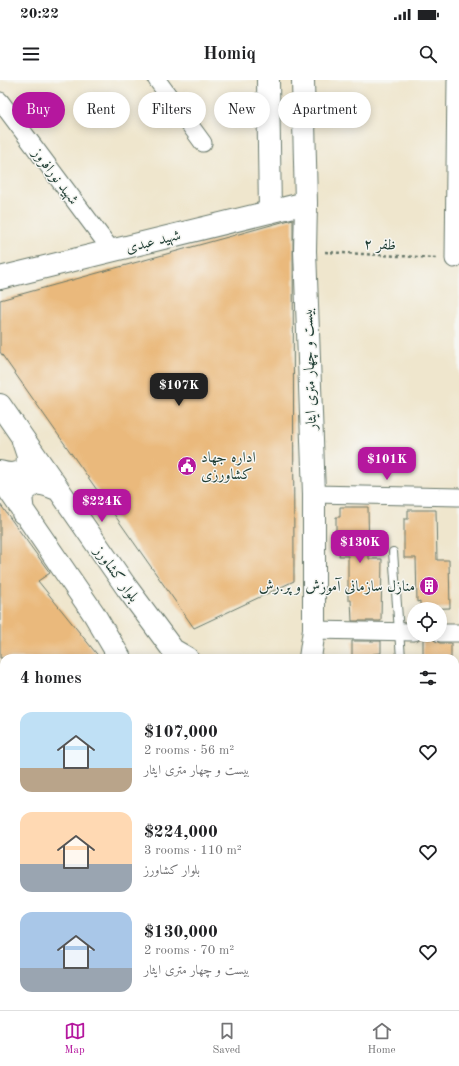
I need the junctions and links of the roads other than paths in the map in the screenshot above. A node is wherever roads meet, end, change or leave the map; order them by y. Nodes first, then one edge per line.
1 (157, 80) edge
2 (268, 80) edge
3 (303, 80) edge
4 (456, 80) edge
5 (0, 101) edge
6 (203, 143) dead end
7 (306, 203) junction
8 (270, 212) junction
9 (112, 251) junction
10 (454, 259) road end
11 (0, 278) edge
12 (0, 405) edge
13 (22, 439) junction
14 (0, 472) edge
15 (0, 477) edge
16 (57, 489) junction
17 (314, 494) junction
18 (459, 497) edge
19 (23, 513) junction
20 (393, 552) dead end
21 (314, 630) junction
22 (407, 632) edge
23 (447, 633) edge
24 (459, 633) edge
25 (118, 654) edge
26 (180, 654) edge
27 (311, 654) edge
28 (402, 654) edge

1 - 6 street
2 - 8 main road
3 - 7 main road, بیست و چهار متری ایثار
4 - 10 street
5 - 9 street, شهید نورافروز
7 - 8 main road, شهید عبدی
7 - 17 main road, بیست و چهار متری ایثار
8 - 9 main road, شهید عبدی
9 - 11 main road, شهید عبدی
12 - 13 main road, بلوار کشاورز
13 - 14 main road
13 - 16 main road, بلوار کشاورز
15 - 19 main road
16 - 19 main road
16 - 26 main road, بلوار کشاورز
17 - 18 street
17 - 21 main road, بیست و چهار متری ایثار
19 - 25 main road
20 - 22 lane
21 - 22 street
21 - 27 main road, بیست و چهار متری ایثار
22 - 28 lane
23 - 24 street

